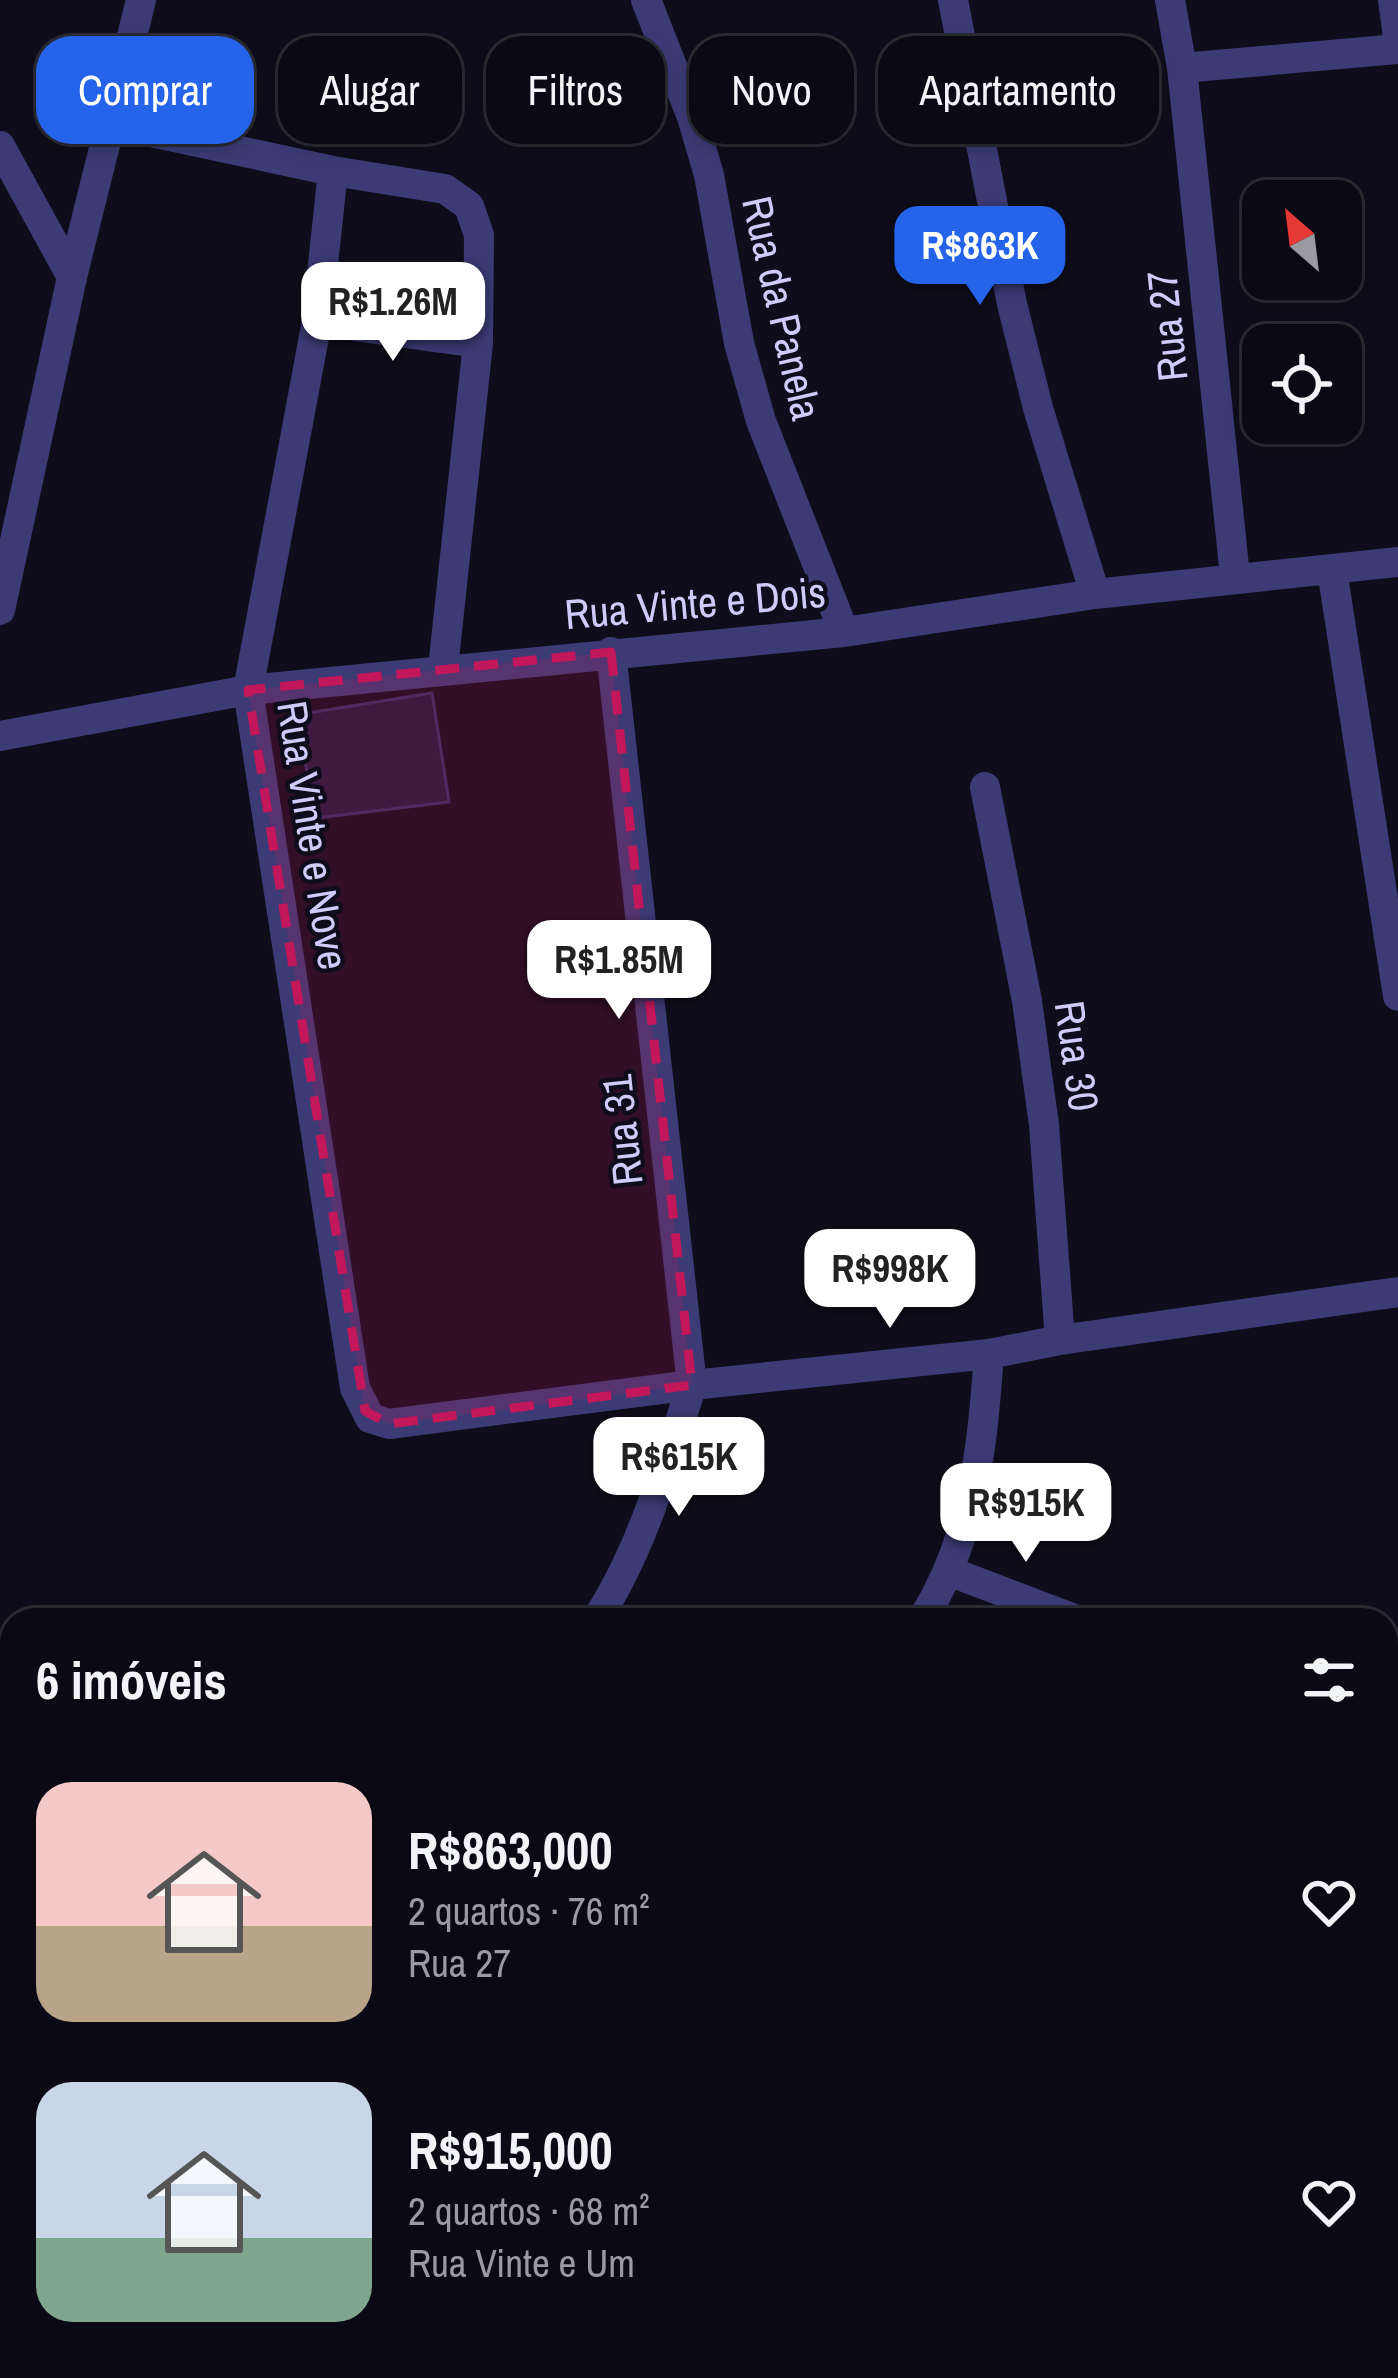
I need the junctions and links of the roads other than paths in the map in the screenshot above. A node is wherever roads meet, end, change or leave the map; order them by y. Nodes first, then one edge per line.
1 (141, 0) edge
2 (646, 0) edge
3 (952, 0) edge
4 (1170, 0) edge
5 (1393, 0) edge
6 (132, 36) edge
7 (1398, 38) edge
8 (1398, 50) edge
9 (1182, 68) junction
10 (104, 144) edge
11 (207, 144) edge
12 (0, 146) edge
13 (333, 171) junction
14 (72, 277) junction
15 (317, 321) junction
16 (478, 343) junction
17 (1398, 562) edge
18 (1332, 570) junction
19 (1234, 576) junction
20 (1095, 594) junction
21 (0, 610) edge
22 (844, 632) junction
23 (611, 652) junction
24 (443, 668) junction
25 (248, 690) junction
26 (0, 736) edge
27 (985, 787) dead end
28 (1398, 996) edge
29 (1398, 1292) edge
30 (1060, 1340) junction
31 (989, 1354) junction
32 (692, 1384) junction
33 (951, 1571) junction
34 (604, 1608) edge
35 (929, 1608) edge
36 (1046, 1608) edge

1 - 6 street
2 - 22 street, Rua da Panela
3 - 20 street
4 - 9 street, Rua 27
5 - 7 street
8 - 9 street
9 - 19 street, Rua 27
10 - 14 street
11 - 13 street
12 - 14 street
13 - 15 street, Rua Vinte e Nove
13 - 16 street
14 - 21 street
15 - 16 street
15 - 25 street, Rua Vinte e Nove
16 - 24 street
17 - 18 street, Rua Vinte e Dois
18 - 19 street, Rua Vinte e Dois
18 - 28 street
19 - 20 street, Rua Vinte e Dois
20 - 22 street, Rua Vinte e Dois
22 - 23 street, Rua Vinte e Dois
23 - 24 street, Rua Vinte e Dois
23 - 32 street, Rua 31
24 - 25 street, Rua Vinte e Dois
25 - 26 street, Rua Vinte e Dois
25 - 32 street, Rua Vinte e Nove
27 - 30 street, Rua 30
29 - 30 street
30 - 31 street
31 - 32 street
31 - 33 street
32 - 34 street
33 - 35 street
33 - 36 street

